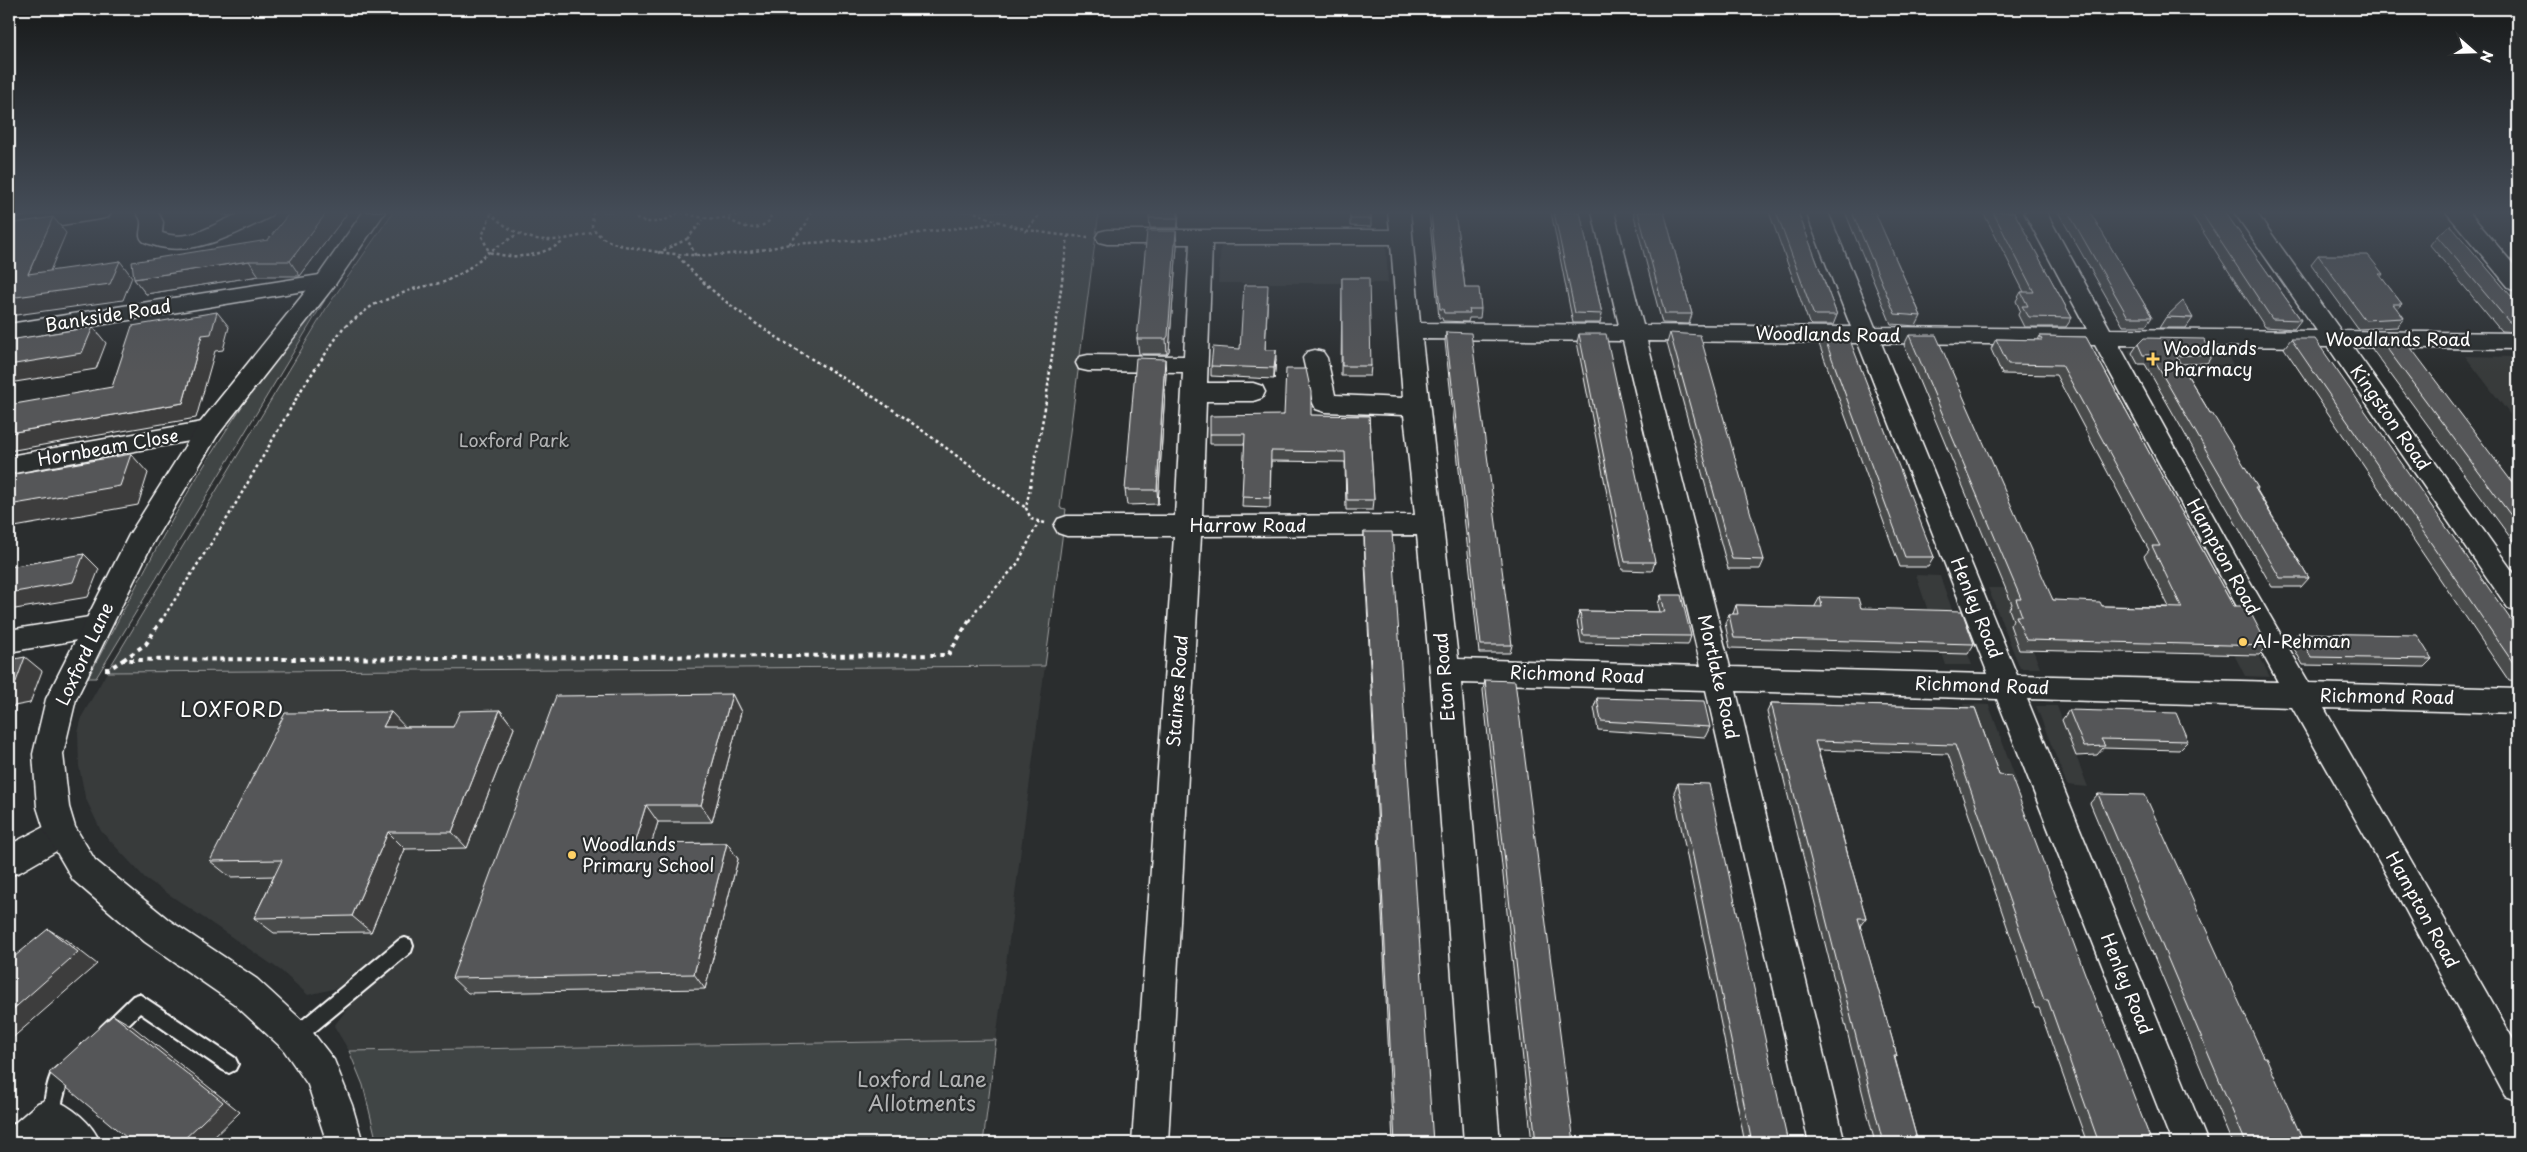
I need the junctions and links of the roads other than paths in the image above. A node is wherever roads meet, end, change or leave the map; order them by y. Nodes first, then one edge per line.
1 (336, 266) edge
2 (1199, 266) edge
3 (1403, 266) edge
4 (1616, 266) edge
5 (1839, 266) edge
6 (2063, 266) edge
7 (2282, 266) edge
8 (2503, 266) edge
9 (326, 280) junction
10 (2518, 284) edge
11 (1408, 330) junction
12 (9, 332) edge
13 (1633, 332) junction
14 (1867, 336) junction
15 (2101, 338) junction
16 (2334, 340) junction
17 (2518, 341) edge
18 (1315, 358) dead end
19 (1088, 363) dead end
20 (1193, 378) junction
21 (1253, 392) dead end
22 (1416, 407) junction
23 (208, 430) junction
24 (9, 465) edge
25 (1429, 524) junction
26 (1066, 526) road end
27 (1188, 526) junction
28 (2518, 600) edge
29 (95, 627) junction
30 (9, 641) edge
31 (1445, 672) junction
32 (1718, 679) junction
33 (2008, 687) junction
34 (2300, 695) junction
35 (2518, 700) edge
36 (62, 832) junction
37 (9, 862) edge
38 (406, 946) dead end
39 (295, 1037) junction
40 (229, 1064) dead end
41 (2518, 1083) edge
42 (51, 1116) junction
43 (19, 1143) edge
44 (82, 1143) edge
45 (345, 1143) edge
46 (1150, 1143) edge
47 (1482, 1143) edge
48 (1827, 1143) edge
49 (2190, 1143) edge

1 - 9 street, Loxford Lane
2 - 20 street, Staines Road
3 - 11 street, Eton Road
4 - 13 street, Mortlake Road
5 - 14 street, Henley Road
6 - 15 street, Hampton Road
7 - 16 street, Kingston Road
8 - 10 street
9 - 12 street, Bankside Road
9 - 23 street, Loxford Lane
11 - 13 street, Woodlands Road
11 - 22 street, Eton Road
13 - 14 street, Woodlands Road
13 - 32 street, Mortlake Road
14 - 15 street, Woodlands Road
14 - 33 street, Henley Road
15 - 16 street, Woodlands Road
15 - 34 street, Hampton Road
16 - 17 street, Woodlands Road
16 - 28 street, Kingston Road
18 - 22 street
19 - 20 street
20 - 21 street
20 - 27 street, Staines Road
22 - 25 street, Eton Road
23 - 24 street, Hornbeam Close
23 - 29 street, Loxford Lane
25 - 27 street, Harrow Road
25 - 31 street, Eton Road
26 - 27 street, Harrow Road
27 - 46 street, Staines Road
29 - 30 street
29 - 36 street, Loxford Lane
31 - 32 street, Richmond Road
31 - 47 street, Eton Road
32 - 33 street, Richmond Road
32 - 48 street, Mortlake Road
33 - 34 street, Richmond Road
33 - 49 street, Henley Road
34 - 35 street, Richmond Road
34 - 41 street, Hampton Road
36 - 37 street
36 - 39 street, Loxford Lane
38 - 39 lane
39 - 45 street, Loxford Lane
40 - 42 lane
42 - 43 street
42 - 44 street

